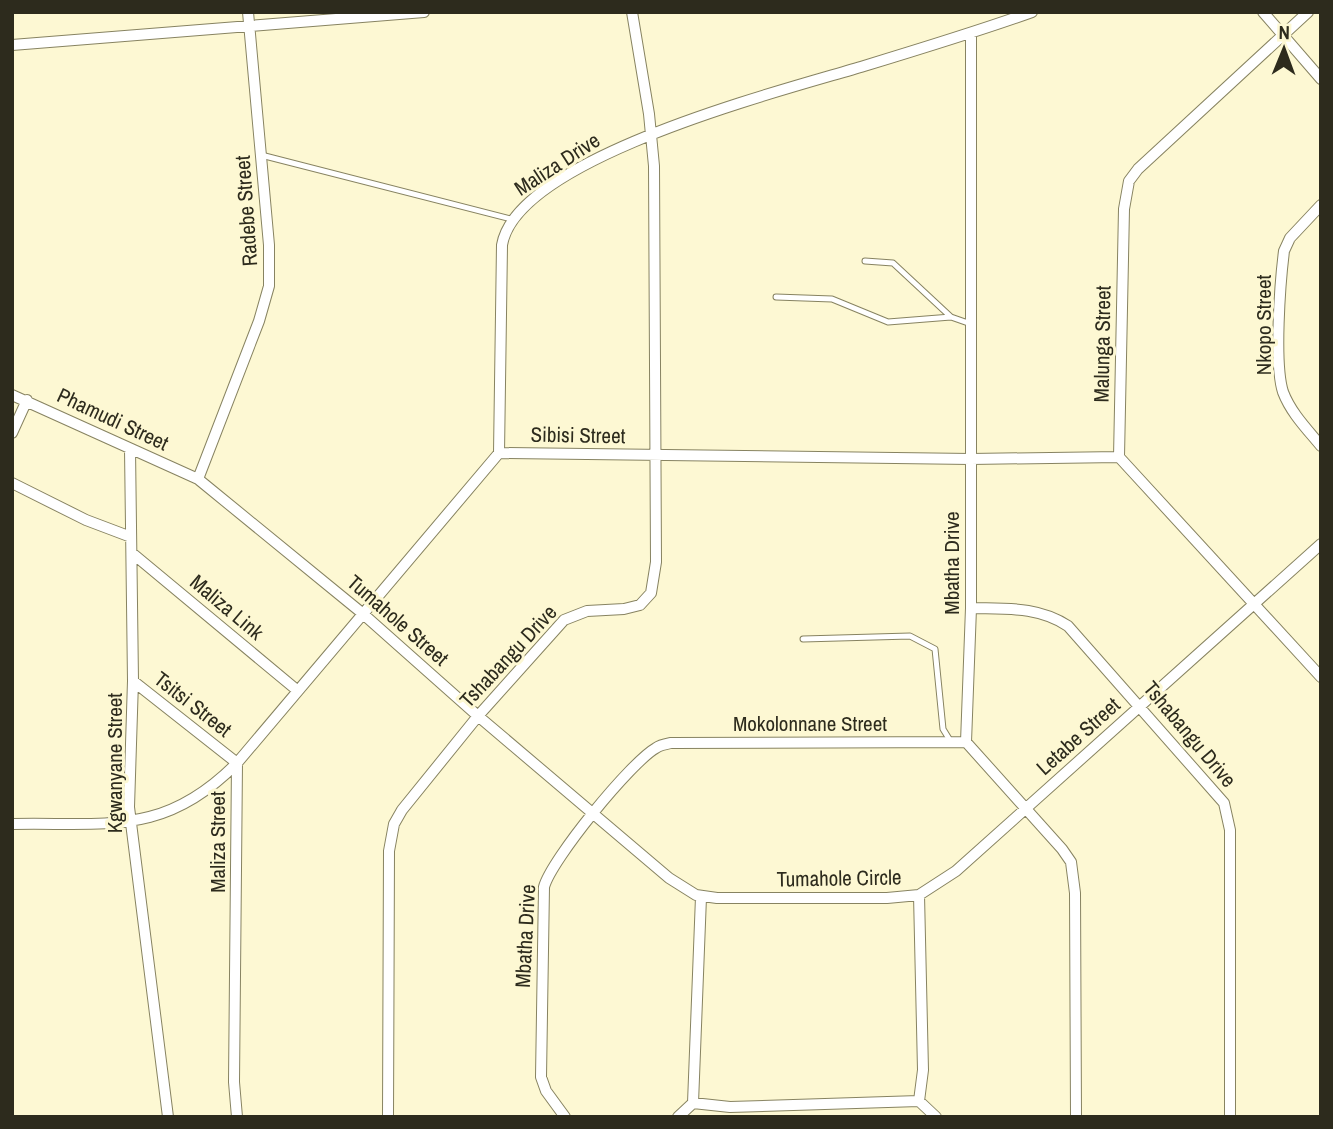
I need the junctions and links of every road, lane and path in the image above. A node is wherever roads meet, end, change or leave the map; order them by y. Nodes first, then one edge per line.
1 (247, 12) edge
2 (424, 12) edge
3 (632, 12) edge
4 (1032, 12) edge
5 (1263, 12) edge
6 (1308, 12) edge
7 (249, 26) junction
8 (971, 34) junction
9 (1283, 36) junction
10 (12, 46) edge
11 (1321, 79) edge
12 (652, 133) junction
13 (261, 155) junction
14 (1321, 205) edge
15 (511, 219) junction
16 (865, 261) dead end
17 (776, 297) dead end
18 (951, 317) junction
19 (971, 324) junction
20 (12, 395) edge
21 (27, 400) junction
22 (12, 433) edge
23 (1321, 446) edge
24 (130, 449) junction
25 (499, 453) junction
26 (656, 455) junction
27 (1119, 457) junction
28 (971, 459) junction
29 (198, 479) junction
30 (12, 483) edge
31 (131, 537) junction
32 (1321, 544) edge
33 (132, 553) junction
34 (1255, 604) junction
35 (971, 608) junction
36 (362, 613) junction
37 (803, 639) dead end
38 (1321, 677) edge
39 (133, 681) junction
40 (298, 691) junction
41 (1141, 705) junction
42 (478, 716) junction
43 (951, 742) junction
44 (966, 742) junction
45 (655, 748) joint
46 (237, 763) junction
47 (1027, 808) junction
48 (593, 814) junction
49 (131, 822) junction
50 (12, 824) edge
51 (919, 895) junction
52 (701, 897) junction
53 (919, 1101) junction
54 (693, 1103) junction
55 (167, 1117) edge
56 (237, 1117) edge
57 (388, 1117) edge
58 (565, 1117) edge
59 (678, 1117) edge
60 (936, 1117) edge
61 (1076, 1117) edge
62 (1230, 1117) edge

1 - 7 street, Radebe Street
2 - 7 street
3 - 12 street, Tshabangu Drive
4 - 8 street
5 - 9 street
6 - 9 street, Malunga Street
7 - 10 street
7 - 13 street, Radebe Street
8 - 12 street, Maliza Drive
8 - 19 street, Mbatha Drive
9 - 11 street
9 - 27 street, Malunga Street
12 - 15 street, Maliza Drive
12 - 26 street, Tshabangu Drive
13 - 15 lane
13 - 29 street, Radebe Street
14 - 23 street, Nkopo Street
15 - 25 street, Maliza Drive
16 - 18 lane
17 - 18 lane
18 - 19 lane
19 - 28 street, Mbatha Drive
20 - 21 street, Phamudi Street
21 - 22 street
21 - 24 street, Phamudi Street
24 - 29 street, Phamudi Street
24 - 31 street, Kgwanyane Street
25 - 26 street, Sibisi Street
25 - 36 street
26 - 28 street, Sibisi Street
26 - 42 street, Tshabangu Drive
27 - 28 street
27 - 34 street
28 - 35 street, Mbatha Drive
29 - 36 street, Tumahole Street
30 - 31 street
31 - 33 street, Kgwanyane Street
32 - 34 street, Letabe Street
33 - 39 street, Kgwanyane Street
33 - 40 street, Maliza Link
34 - 38 street
34 - 41 street, Letabe Street
35 - 41 street, Tshabangu Drive
35 - 44 street, Mbatha Drive
36 - 40 street, Maliza Street
36 - 42 street, Tumahole Street
37 - 43 lane
39 - 46 street, Tsitsi Street
39 - 49 street, Kgwanyane Street
40 - 46 street, Maliza Street
41 - 47 street, Letabe Street
41 - 62 street, Tshabangu Drive
42 - 48 street, Tumahole Street
42 - 57 street, Tshabangu Drive
43 - 44 street, Mokolonnane Street
43 - 45 street, Mokolonnane Street
44 - 47 street
45 - 48 street, Mbatha Drive
46 - 49 street, Tsitsi Street
46 - 56 street, Maliza Street
47 - 51 street, Letabe Street
47 - 61 street
48 - 52 street, Tumahole Street
48 - 58 street, Mbatha Drive
49 - 50 street, Tsitsi Street
49 - 55 street, Kgwanyane Street
51 - 52 street, Tumahole Circle
51 - 53 street, Tumahole Circle
52 - 54 street
53 - 54 street
53 - 60 street
54 - 59 street

